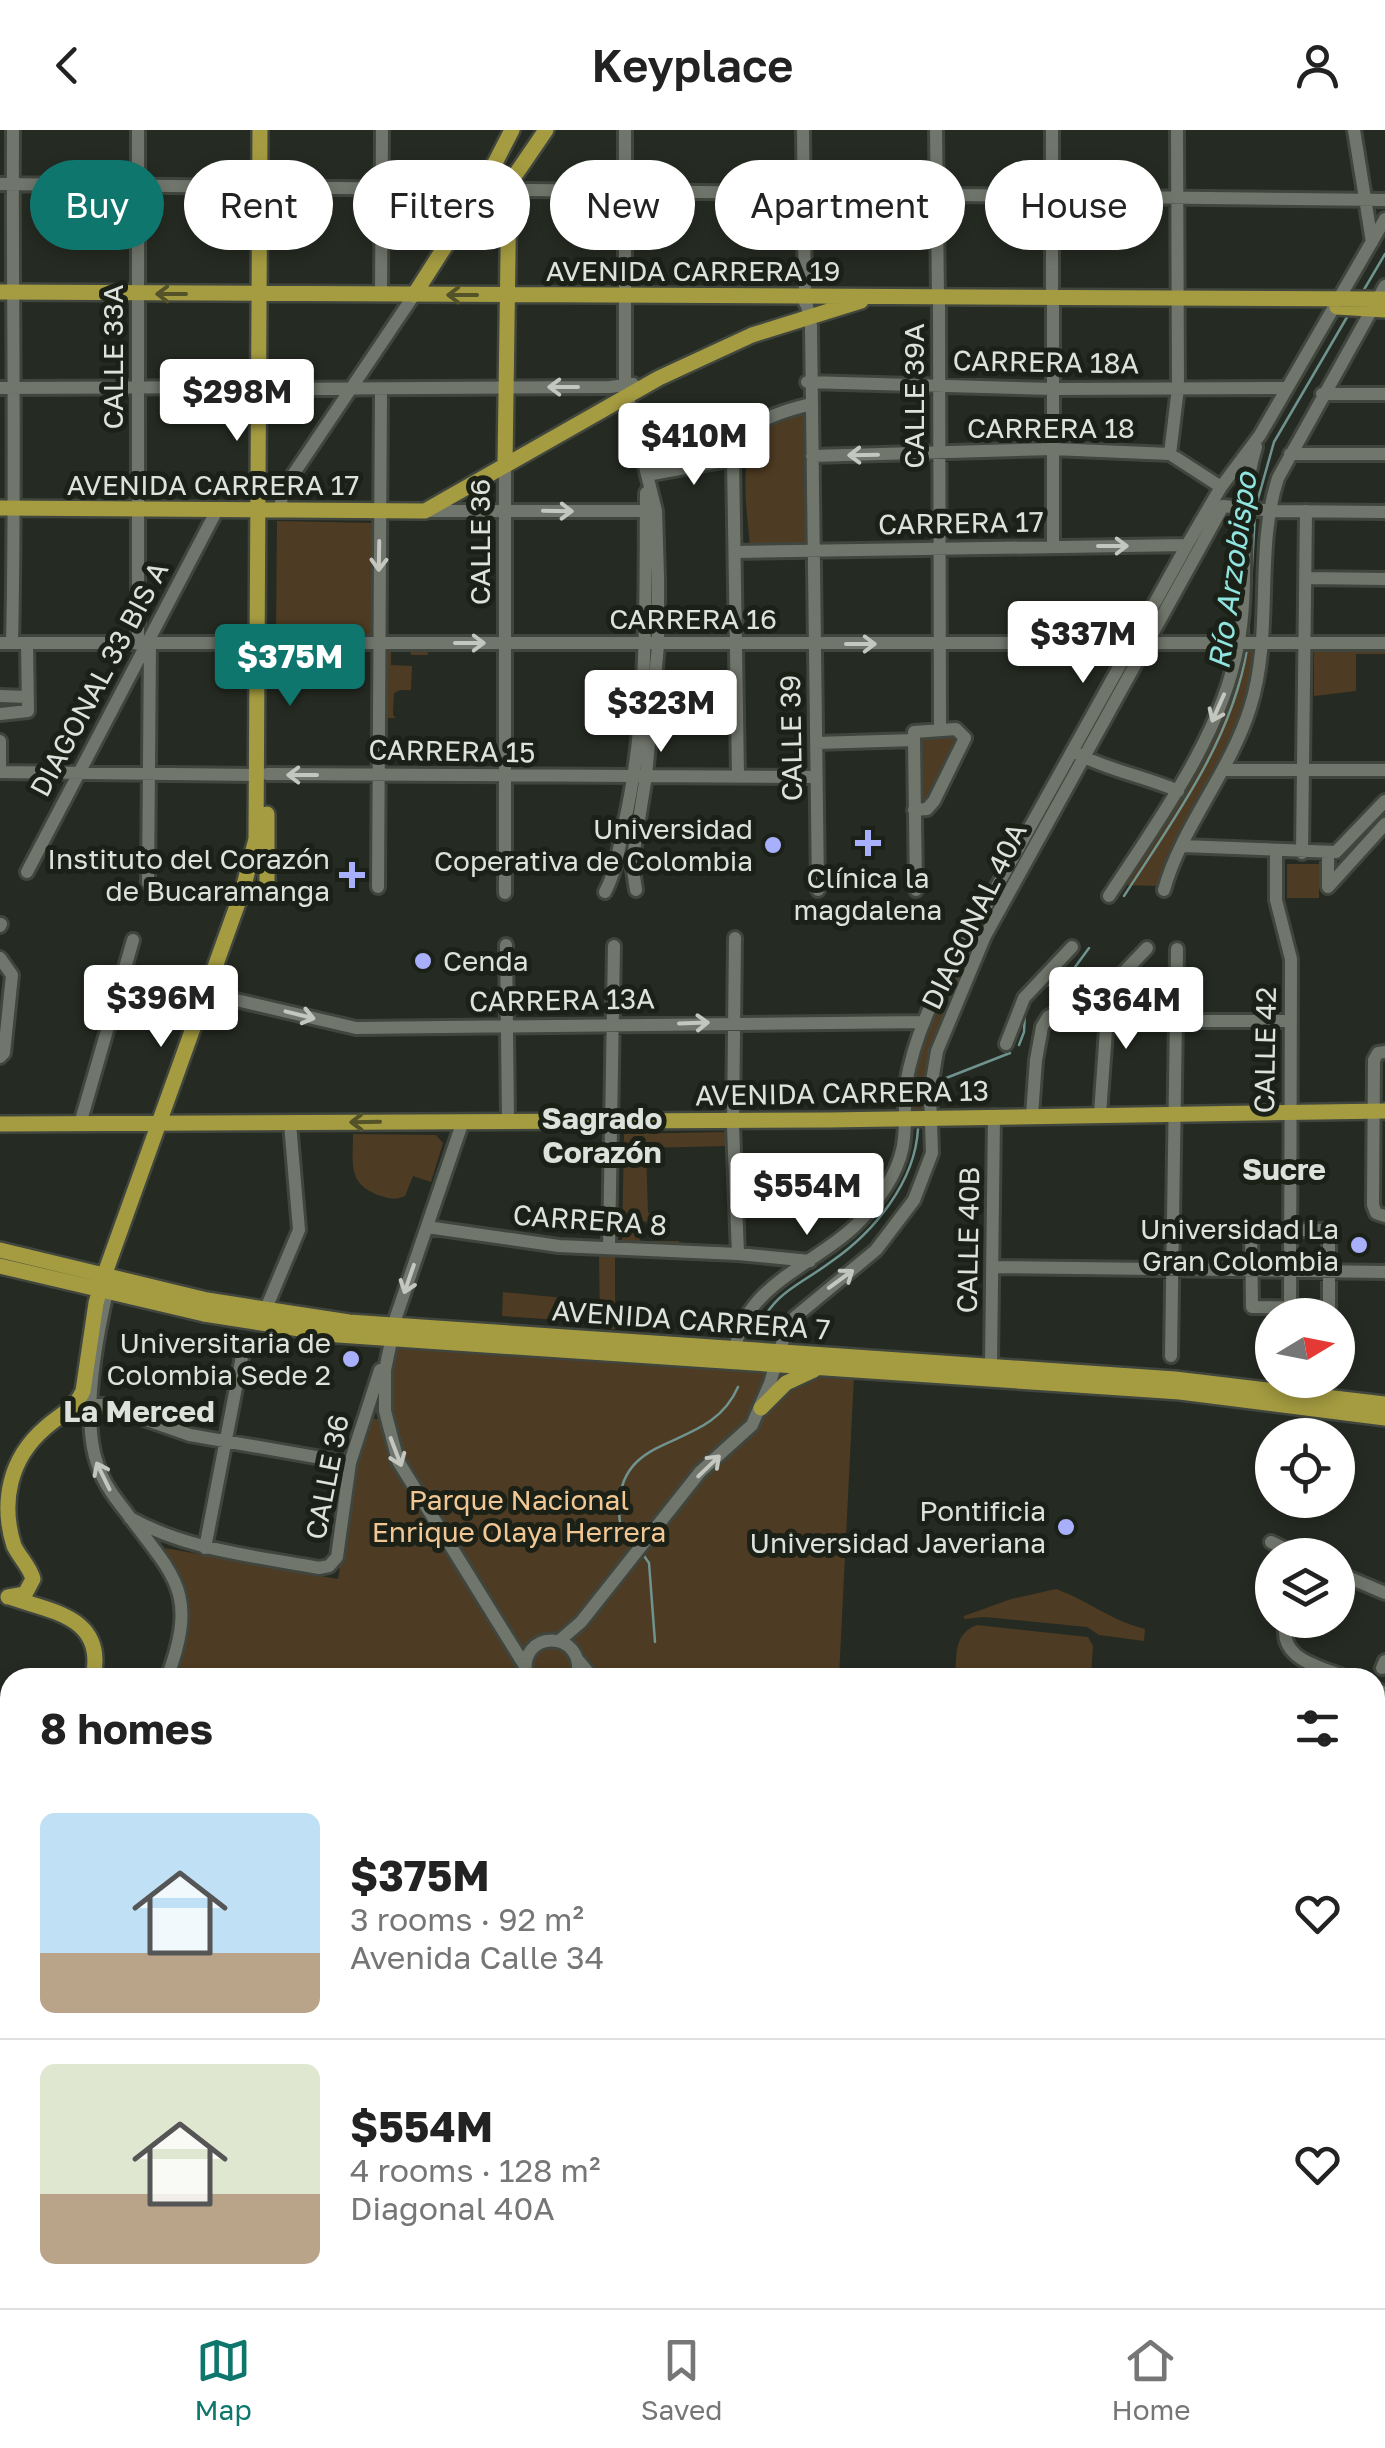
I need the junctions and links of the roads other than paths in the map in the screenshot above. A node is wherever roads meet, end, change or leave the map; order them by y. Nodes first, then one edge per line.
1 (13, 130) edge
2 (138, 130) edge
3 (260, 130) edge
4 (270, 130) edge
5 (382, 130) edge
6 (546, 130) edge
7 (625, 130) edge
8 (803, 130) edge
9 (936, 130) edge
10 (1052, 130) edge
11 (1177, 130) edge
12 (1354, 130) edge
13 (510, 133) edge
14 (138, 160) edge
15 (263, 160) edge
16 (267, 160) edge
17 (381, 160) edge
18 (496, 160) edge
19 (524, 160) edge
20 (625, 160) edge
21 (803, 160) edge
22 (936, 160) edge
23 (1052, 160) edge
24 (6, 184) edge
25 (1163, 198) edge
26 (1178, 198) junction
27 (1385, 200) edge
28 (1366, 201) junction
29 (1385, 219) edge
30 (1372, 242) junction
31 (138, 250) edge
32 (264, 250) edge
33 (381, 250) edge
34 (443, 250) edge
35 (507, 250) edge
36 (623, 250) edge
37 (804, 250) edge
38 (938, 250) edge
39 (1052, 250) edge
40 (6, 292) edge
41 (138, 294) junction
42 (264, 294) junction
43 (381, 295) junction
44 (414, 295) junction
45 (506, 295) junction
46 (623, 296) junction
47 (805, 296) junction
48 (938, 300) junction
49 (880, 301) junction
50 (1052, 301) junction
51 (1377, 301) edge
52 (1178, 302) junction
53 (1341, 303) junction
54 (807, 322) junction
55 (808, 382) junction
56 (938, 385) junction
57 (7, 388) edge
58 (138, 388) junction
59 (264, 388) junction
60 (381, 388) junction
61 (506, 388) junction
62 (1053, 388) junction
63 (1178, 388) junction
64 (1288, 388) junction
65 (353, 389) junction
66 (626, 391) junction
67 (1322, 394) junction
68 (1385, 394) edge
69 (811, 404) junction
70 (1260, 435) junction
71 (1053, 450) junction
72 (939, 454) junction
73 (1170, 454) junction
74 (1290, 454) junction
75 (1385, 454) edge
76 (812, 456) junction
77 (733, 459) junction
78 (504, 464) junction
79 (647, 475) junction
80 (1221, 487) junction
81 (275, 492) junction
82 (1224, 506) junction
83 (8, 508) edge
84 (1248, 509) junction
85 (138, 510) junction
86 (218, 510) junction
87 (264, 510) junction
88 (285, 510) junction
89 (380, 510) junction
90 (504, 510) junction
91 (1268, 510) junction
92 (425, 511) junction
93 (1306, 511) junction
94 (651, 512) junction
95 (1385, 512) edge
96 (1187, 545) junction
97 (1053, 546) junction
98 (939, 549) junction
99 (813, 551) junction
100 (736, 552) junction
101 (1305, 578) junction
102 (1385, 579) edge
103 (378, 642) junction
104 (1132, 642) junction
105 (1148, 642) junction
106 (6, 643) edge
107 (27, 643) junction
108 (505, 643) junction
109 (940, 643) junction
110 (1241, 643) junction
111 (1262, 643) junction
112 (1385, 643) edge
113 (144, 644) junction
114 (263, 644) junction
115 (735, 644) junction
116 (814, 644) junction
117 (1304, 644) junction
118 (652, 645) junction
119 (0, 696) edge
120 (28, 696) junction
121 (0, 714) edge
122 (940, 730) junction
123 (914, 740) junction
124 (0, 741) edge
125 (816, 744) junction
126 (1078, 754) junction
127 (1302, 769) junction
128 (1224, 770) junction
129 (1385, 770) edge
130 (0, 772) edge
131 (78, 772) junction
132 (149, 773) junction
133 (262, 774) junction
134 (379, 775) junction
135 (505, 776) junction
136 (640, 776) junction
137 (738, 776) junction
138 (816, 777) junction
139 (1178, 791) junction
140 (1385, 801) edge
141 (914, 810) junction
142 (1385, 824) edge
143 (621, 840) junction
144 (636, 843) junction
145 (1184, 846) junction
146 (1276, 851) junction
147 (1302, 853) junction
148 (1328, 854) junction
149 (27, 872) dead end
150 (148, 883) dead end
151 (267, 884) dead end
152 (378, 887) dead end
153 (636, 890) dead end
154 (818, 890) dead end
155 (916, 890) dead end
156 (1164, 890) dead end
157 (605, 892) dead end
158 (505, 893) dead end
159 (1109, 896) dead end
160 (735, 938) dead end
161 (133, 940) dead end
162 (506, 945) dead end
163 (614, 946) dead end
164 (1072, 948) dead end
165 (1147, 948) dead end
166 (1177, 949) dead end
167 (0, 958) edge
168 (1109, 988) junction
169 (206, 993) junction
170 (734, 1021) junction
171 (1176, 1021) junction
172 (924, 1022) junction
173 (1290, 1022) junction
174 (507, 1025) junction
175 (613, 1026) junction
176 (1006, 1044) dead end
177 (1380, 1053) edge
178 (1, 1056) edge
179 (1380, 1111) edge
180 (1288, 1112) junction
181 (1100, 1114) junction
182 (1174, 1114) junction
183 (1032, 1115) junction
184 (994, 1116) junction
185 (932, 1118) junction
186 (904, 1119) junction
187 (508, 1120) junction
188 (611, 1120) junction
189 (733, 1120) junction
190 (463, 1121) junction
191 (290, 1123) junction
192 (0, 1124) edge
193 (80, 1124) junction
194 (158, 1124) junction
195 (1381, 1214) edge
196 (427, 1227) junction
197 (1290, 1230) junction
198 (608, 1248) junction
199 (0, 1250) edge
200 (738, 1254) junction
201 (810, 1261) junction
202 (0, 1266) edge
203 (992, 1267) junction
204 (1174, 1270) junction
205 (1252, 1271) junction
206 (1290, 1272) junction
207 (1329, 1272) junction
208 (1385, 1272) edge
209 (103, 1286) junction
210 (1290, 1298) edge
211 (1328, 1298) edge
212 (1255, 1307) edge
213 (265, 1311) junction
214 (392, 1332) junction
215 (244, 1346) dead end
216 (734, 1356) junction
217 (1171, 1356) dead end
218 (777, 1358) junction
219 (991, 1365) junction
220 (821, 1368) junction
221 (1255, 1384) edge
222 (1353, 1398) edge
223 (1385, 1404) edge
224 (81, 1405) junction
225 (762, 1408) junction
226 (1385, 1418) edge
227 (226, 1443) junction
228 (350, 1463) junction
229 (130, 1518) junction
230 (205, 1548) junction
231 (1355, 1580) edge
232 (1385, 1593) edge
233 (4, 1596) edge
234 (580, 1622) junction
235 (506, 1635) junction
236 (1284, 1638) edge
237 (559, 1641) junction
238 (540, 1643) junction
239 (577, 1658) junction
240 (93, 1668) edge
241 (170, 1668) edge
242 (524, 1668) edge
243 (526, 1668) edge
244 (577, 1668) edge
245 (585, 1668) edge
246 (1324, 1668) edge

1 - 24 street
2 - 14 street, CALLE 33A
3 - 15 main road
4 - 16 main road
5 - 17 street
6 - 19 main road
7 - 20 street
8 - 21 street, CALLE 39
9 - 22 street, CALLE 39A
10 - 23 street
11 - 26 street
12 - 28 street
13 - 18 main road
24 - 40 street
25 - 26 street
26 - 28 street
26 - 52 street
27 - 28 street
28 - 30 street
29 - 30 street, DIAGONAL 40A
30 - 53 street, DIAGONAL 40A
31 - 41 street, CALLE 33A
32 - 42 main road
33 - 43 street
34 - 44 main road
35 - 45 main road, CALLE 36
36 - 46 street
37 - 47 street, CALLE 39
38 - 48 street, CALLE 39A
39 - 50 street
40 - 41 main road, AVENIDA CARRERA 19
40 - 57 street
42 -> 41 main road, AVENIDA CARRERA 19
41 - 58 street, CALLE 33A
42 - 43 main road, AVENIDA CARRERA 19
42 - 59 main road
43 - 44 main road, AVENIDA CARRERA 19
45 -> 44 main road, AVENIDA CARRERA 19
44 - 65 street
45 - 46 main road, AVENIDA CARRERA 19
45 - 61 main road, CALLE 36
46 - 47 main road, AVENIDA CARRERA 19
46 - 66 street
47 - 49 main road, AVENIDA CARRERA 19
47 - 54 street, CALLE 39
48 - 49 main road, AVENIDA CARRERA 19
48 - 50 main road, AVENIDA CARRERA 19
48 - 56 street, CALLE 39A
49 - 54 main road
50 - 52 main road, AVENIDA CARRERA 19
50 - 62 street
51 - 53 main road, AVENIDA CARRERA 19
51 - 67 street
52 - 53 main road, AVENIDA CARRERA 19
52 - 63 street
53 - 64 street, DIAGONAL 40A
54 - 55 street, CALLE 39
54 - 66 main road
55 - 56 street, CARRERA 18A
55 - 69 street, CALLE 39
56 - 62 street, CARRERA 18A
56 - 72 street, CALLE 39A
57 - 58 street
57 - 83 street
58 - 59 street
58 - 85 street, CALLE 33A
59 - 65 street
59 - 81 main road
59 - 87 main road
60 - 61 street
60 - 65 street
60 - 89 street
66 -> 61 street
61 - 78 main road, CALLE 36
62 - 63 street, CARRERA 18A
62 - 71 street
63 - 64 street, CARRERA 18A
63 - 73 street
64 - 70 street, DIAGONAL 40A
65 - 81 street
66 - 78 main road
66 - 79 street
67 - 68 street
67 - 74 street
69 - 76 street, CALLE 39
69 - 77 street
70 - 80 street, DIAGONAL 40A
70 - 84 street
71 - 72 street, CARRERA 18
71 - 73 street, CARRERA 18
71 - 97 street
72 -> 76 street, CARRERA 18
72 - 98 street, CALLE 39A
73 - 80 street, CARRERA 18
74 - 75 street
74 - 91 street
76 - 99 street, CALLE 39
77 - 79 street
77 - 100 street
78 - 90 street, CALLE 36
78 - 92 main road
79 - 94 street
80 - 82 street
80 - 96 street, DIAGONAL 40A
81 - 87 main road
81 - 88 street
82 - 84 street
82 - 105 street, DIAGONAL 40A
83 - 85 main road, AVENIDA CARRERA 17
83 - 106 street
84 - 91 street
84 - 110 street
85 - 86 main road, AVENIDA CARRERA 17
85 - 113 street, CALLE 33A
86 - 87 main road, AVENIDA CARRERA 17
86 - 113 street, DIAGONAL 33 BIS A
87 - 88 main road, AVENIDA CARRERA 17
87 - 114 main road
88 - 89 main road, AVENIDA CARRERA 17
89 - 92 main road, AVENIDA CARRERA 17
89 -> 103 street
90 - 92 street
90 -> 94 street
90 - 108 street, CALLE 36
91 - 93 street
91 - 111 street
93 - 95 street
93 - 101 street
94 - 118 street
97 -> 96 street, CARRERA 17
96 - 104 street, DIAGONAL 40A
97 - 98 street, CARRERA 17
98 - 99 street, CARRERA 17
98 - 109 street, CALLE 39A
99 - 100 street, CARRERA 17
99 - 116 street, CALLE 39
100 - 115 street
101 - 102 street
101 - 117 street
103 -> 108 street, CARRERA 16
103 - 114 street, CARRERA 16
103 - 134 street
104 - 105 street, CARRERA 16
104 - 109 street, CARRERA 16
104 - 126 street, DIAGONAL 40A
105 - 110 street, CARRERA 16
105 - 126 street, DIAGONAL 40A
106 - 107 street, CARRERA 16
107 - 113 street, CARRERA 16
107 - 120 street
108 - 118 street, CARRERA 16
108 - 135 street, CALLE 36
116 -> 109 street, CARRERA 16
109 - 122 street, CALLE 39A
110 - 111 street, CARRERA 16
110 -> 139 street
111 - 117 street, CARRERA 16
111 - 128 street
112 - 117 street, CARRERA 16
113 - 114 street, CARRERA 16
113 - 131 street, DIAGONAL 33 BIS A
113 - 132 street, CALLE 33A
114 - 133 main road
115 - 116 street, CARRERA 16
115 - 118 street, CARRERA 16
115 - 137 street
116 - 125 street, CALLE 39
117 - 127 street
118 - 136 street
119 - 120 street
120 - 121 street
122 - 123 street
122 - 141 street
123 - 125 street
123 - 141 street
124 - 130 street
125 - 138 street, CALLE 39
126 - 139 street
126 - 172 street, DIAGONAL 40A
126 - 185 street, DIAGONAL 40A
127 - 128 street
127 - 129 street
127 - 147 street
128 - 145 street
130 - 131 street, CARRERA 15
131 - 132 street, CARRERA 15
131 - 149 street, DIAGONAL 33 BIS A
132 - 133 street, CARRERA 15
132 - 150 street, CALLE 33A
134 -> 133 street, CARRERA 15
133 - 151 main road
133 - 169 main road
134 - 135 street, CARRERA 15
134 - 152 street
135 - 136 street, CARRERA 15
135 - 158 street, CALLE 36
136 - 137 street, CARRERA 15
136 - 143 street
136 - 144 street
137 - 138 street, CARRERA 15
138 - 154 street, CALLE 39
139 - 159 street
140 - 148 street
141 - 155 street
142 - 148 street
143 - 144 street
143 - 157 street
144 - 153 street
145 - 146 street
145 - 156 street
146 - 147 street
146 - 173 street, CALLE 42
147 - 148 street
160 - 170 street
161 - 193 street
162 - 174 street
163 - 175 street
164 - 176 street
165 - 168 street
166 - 171 street
167 - 178 street
168 - 181 street
168 - 183 street
169 -> 174 street, CARRERA 13A
169 - 194 main road
170 - 172 street, CARRERA 13A
175 -> 170 street, CARRERA 13A
170 - 189 street
171 - 173 street
171 - 182 street
172 - 186 street, DIAGONAL 40A
173 - 180 street, CALLE 42
174 - 175 street, CARRERA 13A
174 - 187 street
175 - 188 street
177 - 179 street
179 - 180 main road, AVENIDA CARRERA 13
179 - 195 street
180 - 182 main road, AVENIDA CARRERA 13
180 - 197 street, CALLE 42
181 - 182 main road, AVENIDA CARRERA 13
181 - 183 main road, AVENIDA CARRERA 13
182 - 204 street
183 - 184 main road, AVENIDA CARRERA 13
184 - 185 main road, AVENIDA CARRERA 13
184 - 203 street, CALLE 40B
185 - 186 main road, AVENIDA CARRERA 13
218 -> 185 street, DIAGONAL 40A
186 - 189 main road, AVENIDA CARRERA 13
186 - 201 street, DIAGONAL 40A
187 - 188 main road, AVENIDA CARRERA 13
187 - 190 main road, AVENIDA CARRERA 13
188 - 189 main road, AVENIDA CARRERA 13
188 - 198 street
189 - 200 street
190 -> 191 main road, AVENIDA CARRERA 13
190 - 196 street, CALLE 36
191 - 194 main road, AVENIDA CARRERA 13
191 - 213 street
192 - 193 main road, AVENIDA CARRERA 13
193 - 194 main road, AVENIDA CARRERA 13
194 - 209 main road
196 - 198 street, CARRERA 8
196 -> 214 street, CALLE 36
197 - 205 street
197 - 206 street, CALLE 42
197 - 207 street
198 - 200 street, CARRERA 8
199 - 209 main road, AVENIDA CARRERA 7
200 - 201 street, CARRERA 8
201 - 216 street, DIAGONAL 40A
202 - 209 main road, AVENIDA CARRERA 7
203 - 204 street
203 - 219 street, CALLE 40B
204 - 205 street
204 - 217 street
205 - 206 street
205 - 212 street
206 - 207 street
206 - 210 street, CALLE 42
207 - 208 street
207 - 211 street
209 - 213 main road, AVENIDA CARRERA 7
209 - 214 main road, AVENIDA CARRERA 7
209 - 224 main road
213 - 214 main road, AVENIDA CARRERA 7
214 - 216 main road, AVENIDA CARRERA 7
214 - 228 street, CALLE 36
214 -> 235 street, CALLE 36
215 - 227 street
216 - 218 main road, AVENIDA CARRERA 7
218 - 219 main road, AVENIDA CARRERA 7
218 - 220 main road, AVENIDA CARRERA 7
218 - 225 street, DIAGONAL 40A
219 - 221 main road, AVENIDA CARRERA 7
220 - 225 main road
220 - 226 main road, AVENIDA CARRERA 7
222 - 223 main road, AVENIDA CARRERA 7
224 - 227 street
229 -> 224 street
224 - 233 main road
234 -> 225 street, DIAGONAL 40A
227 - 228 street
227 - 230 street
228 - 230 street, CALLE 36
229 - 230 street
229 - 241 street
231 - 232 street
233 - 240 main road
234 - 237 street, DIAGONAL 40A
234 - 239 street
235 - 238 street
235 - 242 street, CALLE 36
236 - 246 street
237 - 238 street
237 - 239 street
238 - 243 street
239 - 244 street
239 - 245 street

